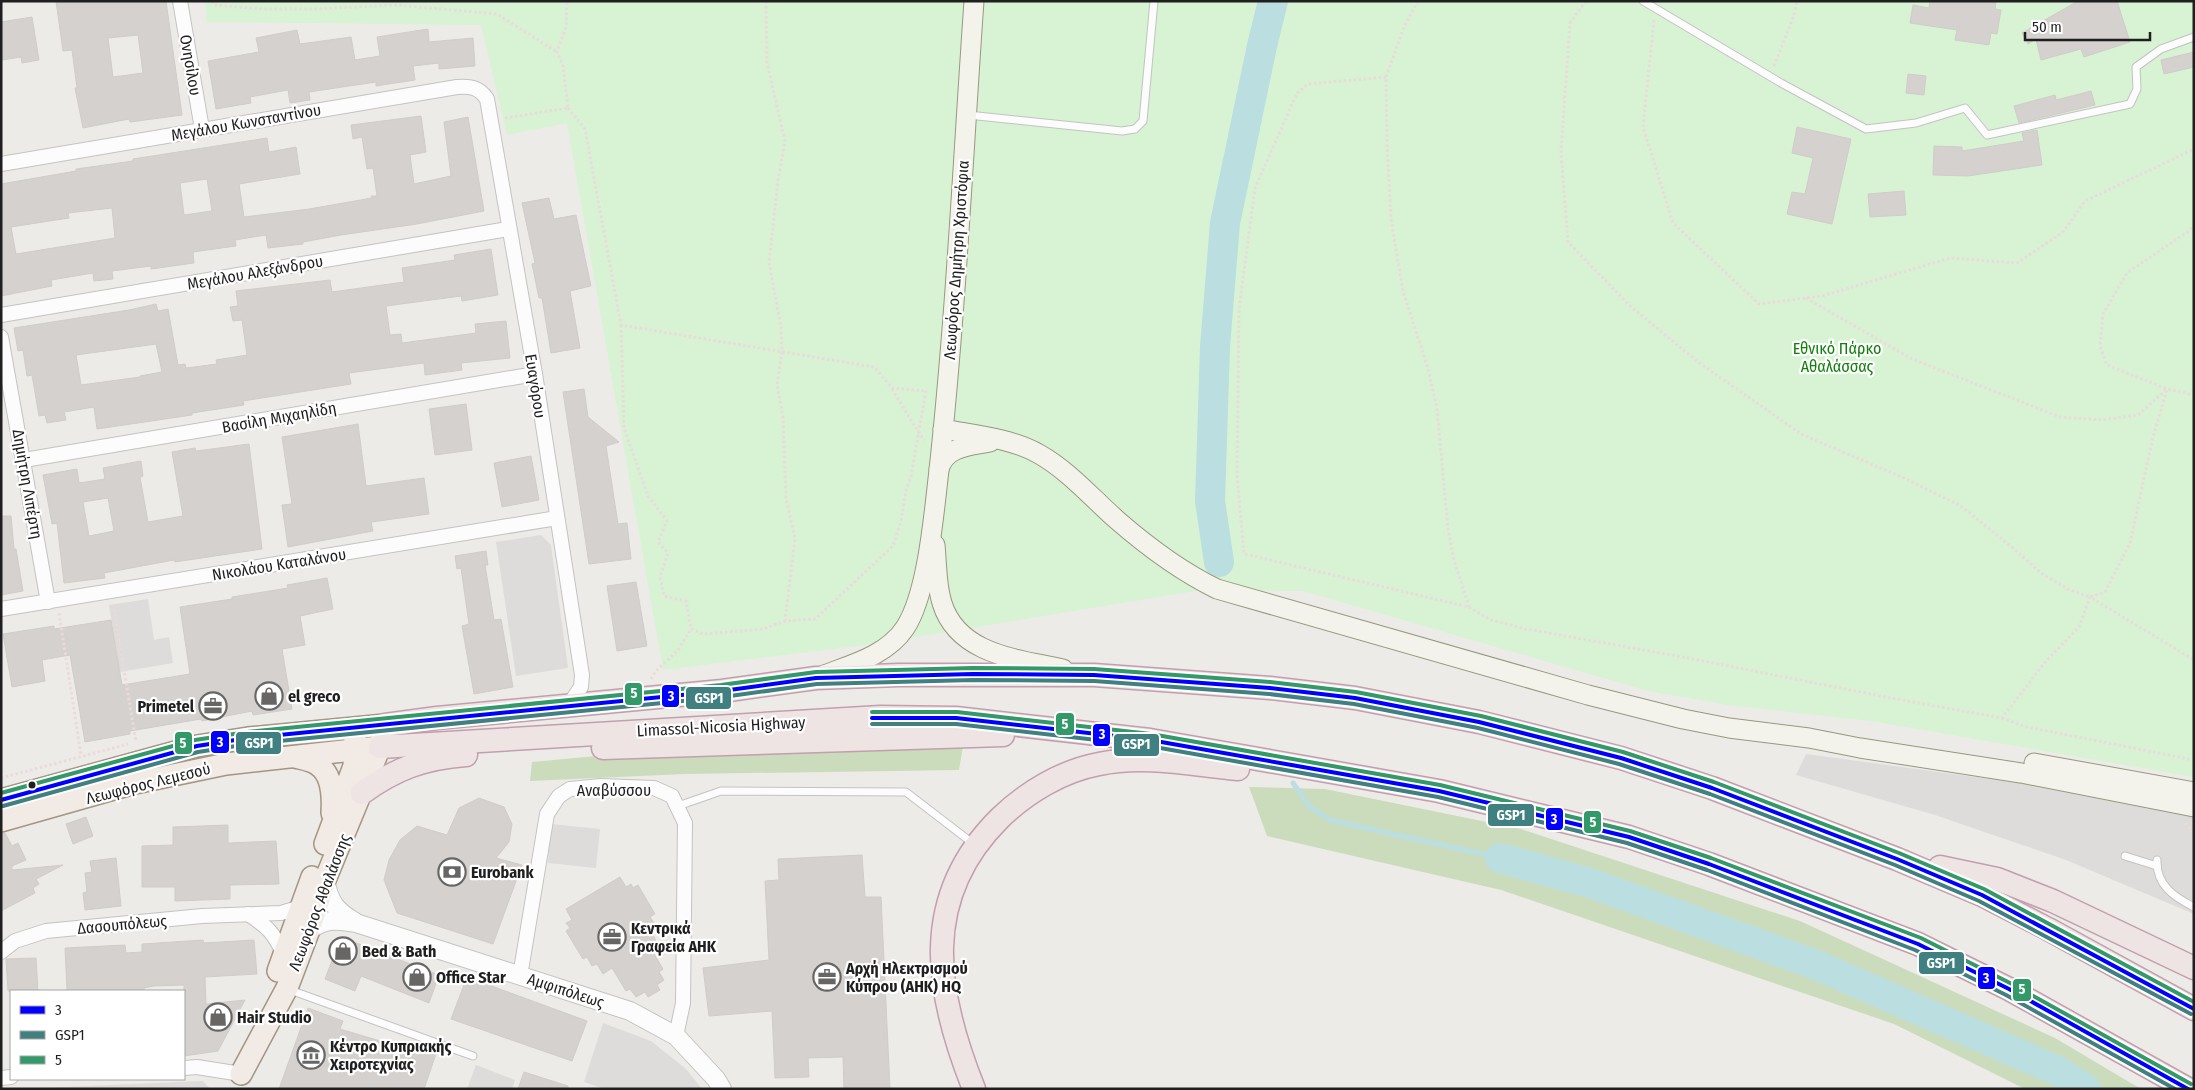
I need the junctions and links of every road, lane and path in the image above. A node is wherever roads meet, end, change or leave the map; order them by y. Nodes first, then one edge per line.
1 (180, 1) edge
2 (212, 1) edge
3 (567, 1) edge
4 (766, 1) edge
5 (974, 1) edge
6 (1154, 1) edge
7 (1418, 1) edge
8 (1586, 1) edge
9 (1643, 1) edge
10 (1797, 1) edge
11 (1656, 8) junction
12 (2194, 37) edge
13 (557, 52) junction
14 (1770, 76) junction
15 (1386, 77) junction
16 (487, 99) joint
17 (568, 108) junction
18 (966, 115) junction
19 (491, 120) junction
20 (202, 129) junction
21 (2194, 149) edge
22 (1, 164) edge
23 (2194, 225) edge
24 (508, 229) junction
25 (1806, 298) junction
26 (1, 315) edge
27 (620, 325) junction
28 (1, 337) edge
29 (782, 352) junction
30 (534, 374) junction
31 (892, 388) junction
32 (2167, 389) junction
33 (926, 391) junction
34 (946, 393) junction
35 (2194, 395) edge
36 (936, 431) junction
37 (920, 435) junction
38 (997, 440) junction
39 (24, 460) junction
40 (938, 470) junction
41 (557, 518) junction
42 (933, 519) junction
43 (111, 591) junction
44 (2090, 597) junction
45 (52, 601) junction
46 (1468, 607) junction
47 (1, 609) edge
48 (785, 620) junction
49 (691, 629) junction
50 (2194, 660) edge
51 (1094, 675) junction
52 (816, 678) junction
53 (649, 683) dead end
54 (569, 705) junction
55 (2002, 718) junction
56 (385, 725) junction
57 (354, 727) junction
58 (1086, 732) junction
59 (1809, 738) junction
60 (136, 742) dead end
61 (380, 747) junction
62 (356, 750) junction
63 (82, 756) dead end
64 (292, 756) junction
65 (2194, 760) edge
66 (1439, 791) junction
67 (2194, 792) edge
68 (362, 793) junction
69 (1, 800) edge
70 (678, 806) junction
71 (2194, 807) edge
72 (1, 821) edge
73 (332, 826) junction
74 (976, 845) junction
75 (2125, 856) dead end
76 (1897, 859) junction
77 (325, 880) junction
78 (300, 907) junction
79 (2194, 907) edge
80 (248, 914) junction
81 (356, 923) junction
82 (309, 930) junction
83 (1, 952) edge
84 (284, 955) junction
85 (2194, 968) edge
86 (520, 976) junction
87 (287, 988) junction
88 (2194, 1009) edge
89 (676, 1036) junction
90 (473, 1056) dead end
91 (185, 1068) edge
92 (238, 1082) edge
93 (722, 1089) edge
94 (974, 1089) edge
95 (2188, 1089) edge

1 - 20 street, Ονησίλου
2 - 13 path
3 - 13 path
4 - 29 path
5 - 18 main road, Λεωφόρος Δημήτρη Χριστόφια
6 - 18 lane
7 - 15 path
8 - 44 path
9 - 11 lane
10 - 14 path
11 - 14 lane
11 - 25 path
12 - 14 lane
13 - 17 path
15 - 46 path
15 - 46 path
16 - 19 street, Ευαγόρου
16 - 20 street, Μεγάλου Κωνσταντίνου
17 - 19 path
17 - 27 path
18 - 34 main road, Λεωφόρος Δημήτρη Χριστόφια
19 - 24 street, Ευαγόρου
20 - 22 street, Μεγάλου Κωνσταντίνου
21 - 25 path
23 - 32 path
24 - 26 street, Μεγάλου Αλεξάνδρου
24 - 30 street, Ευαγόρου
25 - 32 path
27 - 29 path
27 - 49 path
28 - 39 street, Δημήτρη Λιπέρτη
29 - 31 path
29 - 48 path
30 - 39 street, Βασίλη Μιχαηλίδη
30 - 41 street, Ευαγόρου
31 - 33 path
31 - 37 path
32 - 35 path
32 - 44 path
33 - 34 path
33 - 37 path
34 - 36 main road, Λεωφόρος Δημήτρη Χριστόφια
36 - 37 path
36 - 38 main road
36 - 40 main road, Λεωφόρος Δημήτρη Χριστόφια
37 - 48 path
38 - 40 main road
38 - 59 main road
39 - 45 street, Δημήτρη Λιπέρτη
40 - 42 main road, Λεωφόρος Δημήτρη Χριστόφια
41 - 43 street, Νικολάου Καταλάνου
41 - 54 street, Ευαγόρου
42 - 51 main road, Λεωφόρος Δημήτρη Χριστόφια
42 - 52 main road, Λεωφόρος Δημήτρη Χριστόφια
43 - 45 street, Νικολάου Καταλάνου
43 - 60 path
44 - 50 path
44 - 55 path
45 - 47 street, Νικολάου Καταλάνου
45 - 63 path
46 - 55 path
48 - 49 path
49 - 53 path
51 - 52 highway
51 - 76 highway
52 - 54 highway
54 - 56 highway
55 - 65 path
56 - 57 main road, Λεωφόρος Λεμεσού
56 - 61 main road, Λεωφόρος Αθαλάσσης
57 - 62 main road, Λεωφόρος Αθαλάσσης
57 - 69 main road, Λεωφόρος Λεμεσού
58 - 61 highway, Limassol-Nicosia Highway
58 - 66 highway
58 - 68 highway
59 - 67 main road
59 - 71 main road
61 - 62 main road, Limassol-Nicosia Highway
61 - 68 main road, Λεωφόρος Αθαλάσσης
62 - 64 main road, Λεωφόρος Λεμεσού
62 - 73 main road, Λεωφόρος Αθαλάσσης
64 - 72 main road, Λεωφόρος Λεμεσού
64 - 73 main road
66 - 74 highway
66 - 95 highway
68 - 77 main road, Λεωφόρος Αθαλάσσης
70 - 74 lane
70 - 86 street, Αναβύσσου
70 - 89 street
73 - 78 main road, Λεωφόρος Αθαλάσσης
74 - 94 highway
75 - 79 lane
76 - 85 highway
76 - 88 highway
77 - 81 street, Αμφιπόλεως
77 - 82 main road, Λεωφόρος Αθαλάσσης
78 - 80 street, Δασουπόλεως
78 - 84 main road, Λεωφόρος Αθαλάσσης
80 - 83 street, Δασουπόλεως
80 - 84 street
81 - 82 street, Αμφιπόλεως
81 - 86 street, Αμφιπόλεως
82 - 87 main road, Λεωφόρος Αθαλάσσης
84 - 92 main road, Λεωφόρος Αθαλάσσης
86 - 89 street, Αμφιπόλεως
87 - 90 lane
87 - 92 main road, Λεωφόρος Αθαλάσσης
89 - 93 street, Αμφιπόλεως
91 - 92 street

